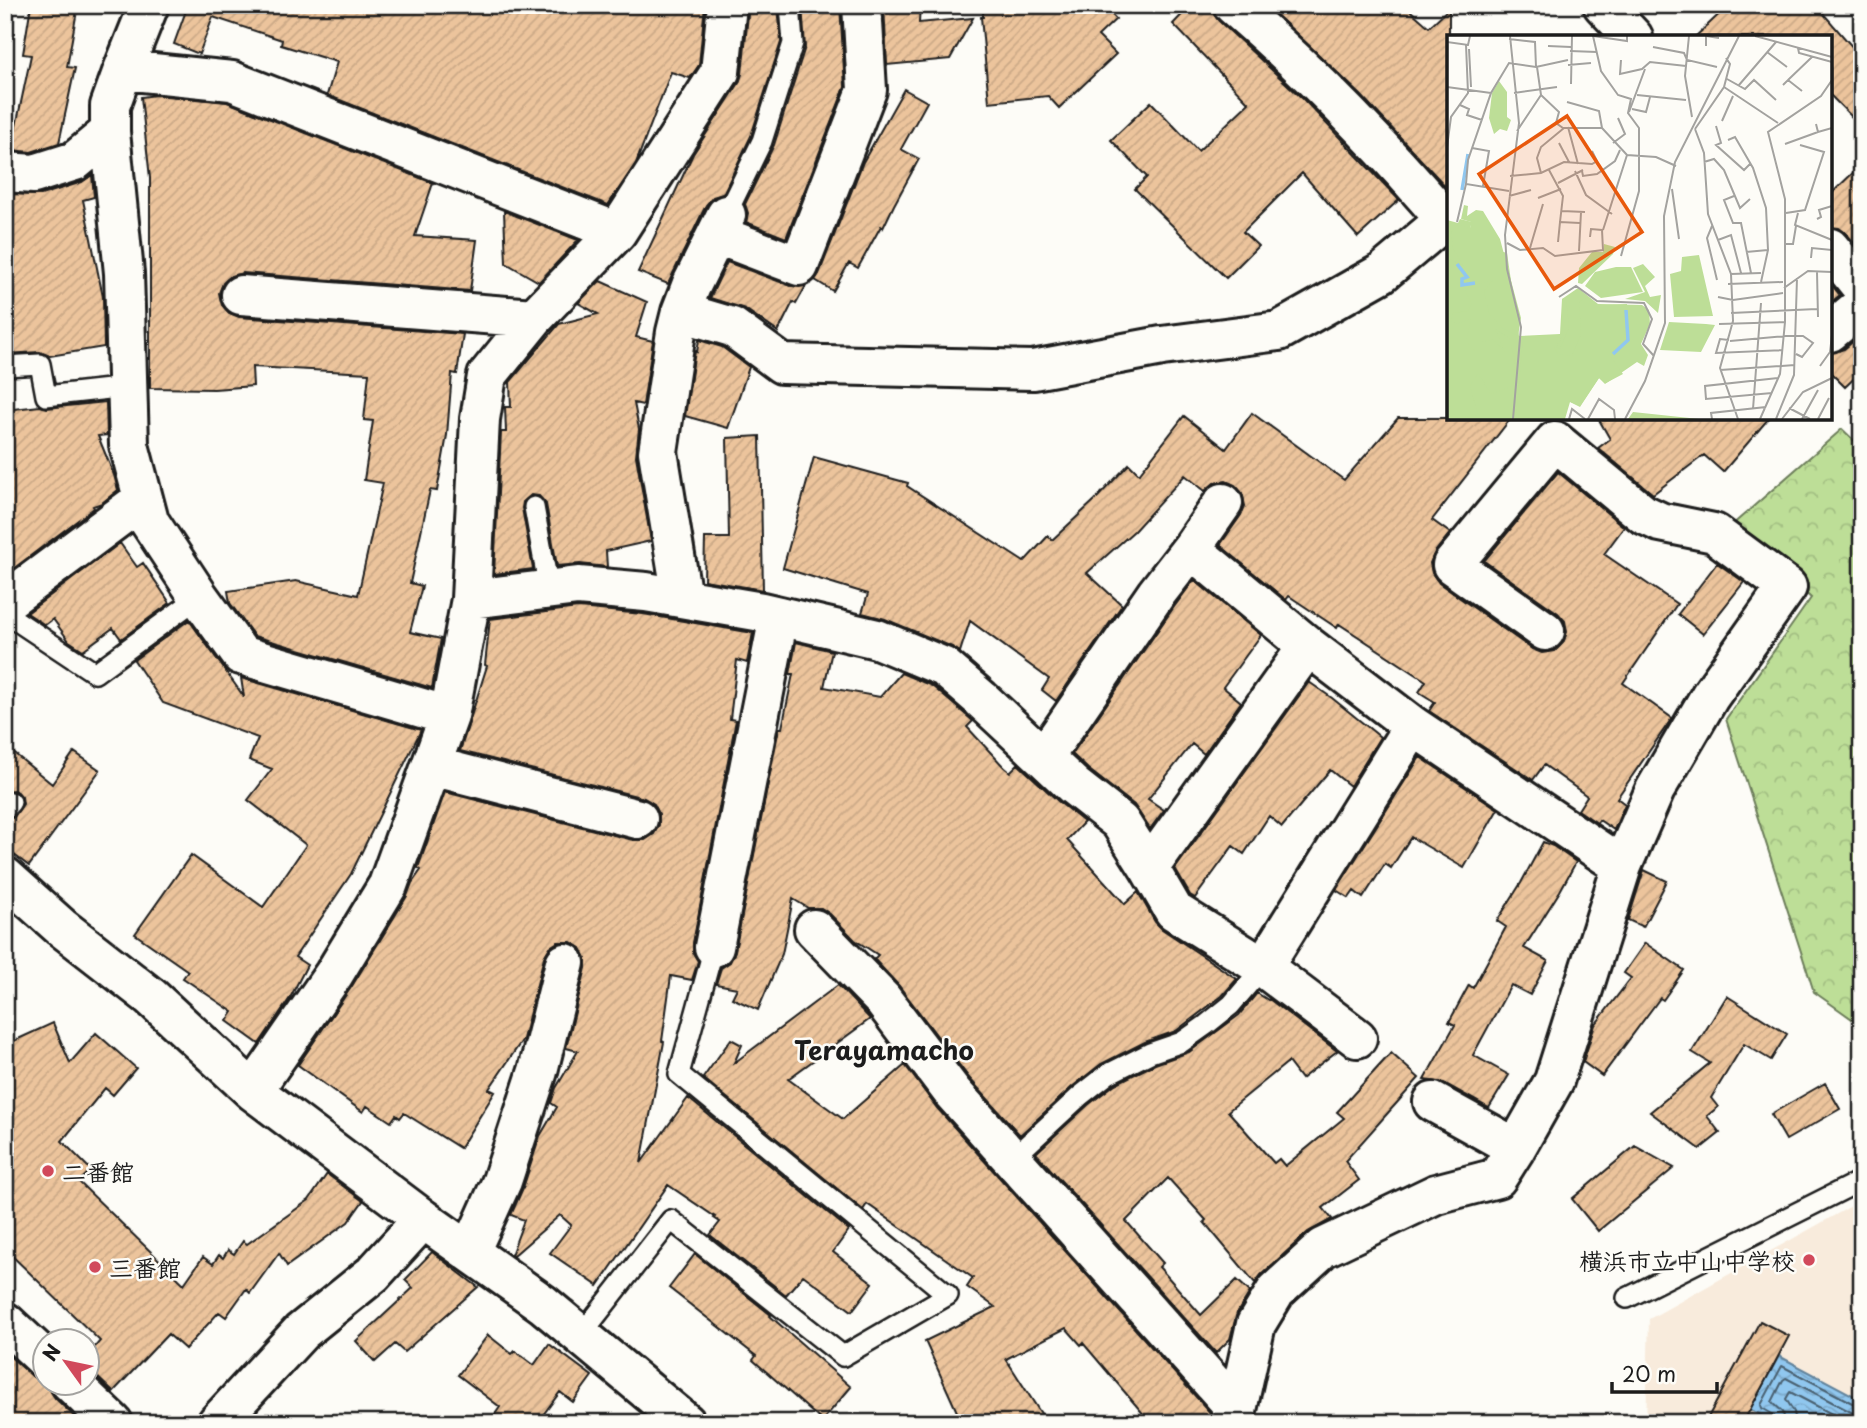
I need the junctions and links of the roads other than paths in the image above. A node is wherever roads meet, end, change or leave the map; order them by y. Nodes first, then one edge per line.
1 (149, 5) edge
2 (727, 5) edge
3 (790, 5) edge
4 (862, 5) edge
5 (1233, 5) edge
6 (1603, 5) edge
7 (1631, 35) edge
8 (122, 70) junction
9 (110, 132) junction
10 (5, 172) edge
11 (1447, 222) edge
12 (728, 227) junction
13 (617, 232) junction
14 (1832, 250) edge
15 (1862, 288) edge
16 (242, 295) dead end
17 (1862, 305) edge
18 (681, 312) junction
19 (534, 318) junction
20 (1832, 330) edge
21 (5, 366) edge
22 (127, 387) junction
23 (1560, 429) edge
24 (143, 499) junction
25 (1223, 503) dead end
26 (534, 508) dead end
27 (1191, 549) junction
28 (549, 590) junction
29 (199, 597) junction
30 (682, 598) junction
31 (471, 599) junction
32 (5, 602) edge
33 (5, 613) edge
34 (779, 616) junction
35 (1545, 631) dead end
36 (1308, 646) junction
37 (449, 716) junction
38 (1413, 726) junction
39 (1044, 757) junction
40 (432, 766) junction
41 (638, 819) dead end
42 (1622, 866) junction
43 (1149, 868) junction
44 (5, 877) edge
45 (814, 929) dead end
46 (714, 947) joint
47 (565, 963) dead end
48 (1262, 967) junction
49 (1357, 1038) dead end
50 (253, 1091) junction
51 (1433, 1102) dead end
52 (1516, 1148) junction
53 (1012, 1159) junction
54 (1862, 1180) edge
55 (423, 1219) junction
56 (470, 1252) junction
57 (1627, 1298) dead end
58 (5, 1322) edge
59 (581, 1335) junction
60 (32, 1347) edge
61 (85, 1396) edge
62 (1234, 1416) edge
63 (113, 1423) edge
64 (218, 1423) edge
65 (686, 1423) edge

1 - 8 street
2 - 13 street
3 - 12 lane
4 - 12 street
5 - 11 street
6 - 7 street
8 - 9 street
8 - 13 street
9 - 10 street
9 - 22 street
11 - 18 street
12 - 18 street
13 - 19 street
14 - 15 street
16 - 19 street
17 - 20 street
18 - 30 street
19 - 31 street
21 - 22 lane
22 - 24 street
23 - 35 street
23 - 42 street
24 - 29 street
24 - 32 street
25 - 27 street
26 - 28 lane
27 - 36 street
27 - 39 street
28 - 30 street
28 - 31 street
29 - 33 lane
29 - 37 street
30 - 34 street
31 - 37 street
34 - 39 street
34 - 46 street
36 - 38 street
36 - 43 street
37 - 40 street
38 - 42 street
38 - 48 street
39 - 43 street
40 - 41 street
40 - 50 street
42 - 52 street
43 - 48 street
44 - 50 street
45 - 53 street
46 - 59 lane
47 - 56 street
48 - 49 street
48 - 53 lane
50 - 55 street
51 - 52 street
52 - 62 street
53 - 62 street
54 - 57 lane
55 - 56 street
55 - 64 street
56 - 59 street
58 - 60 street
59 - 65 street
61 - 63 street

